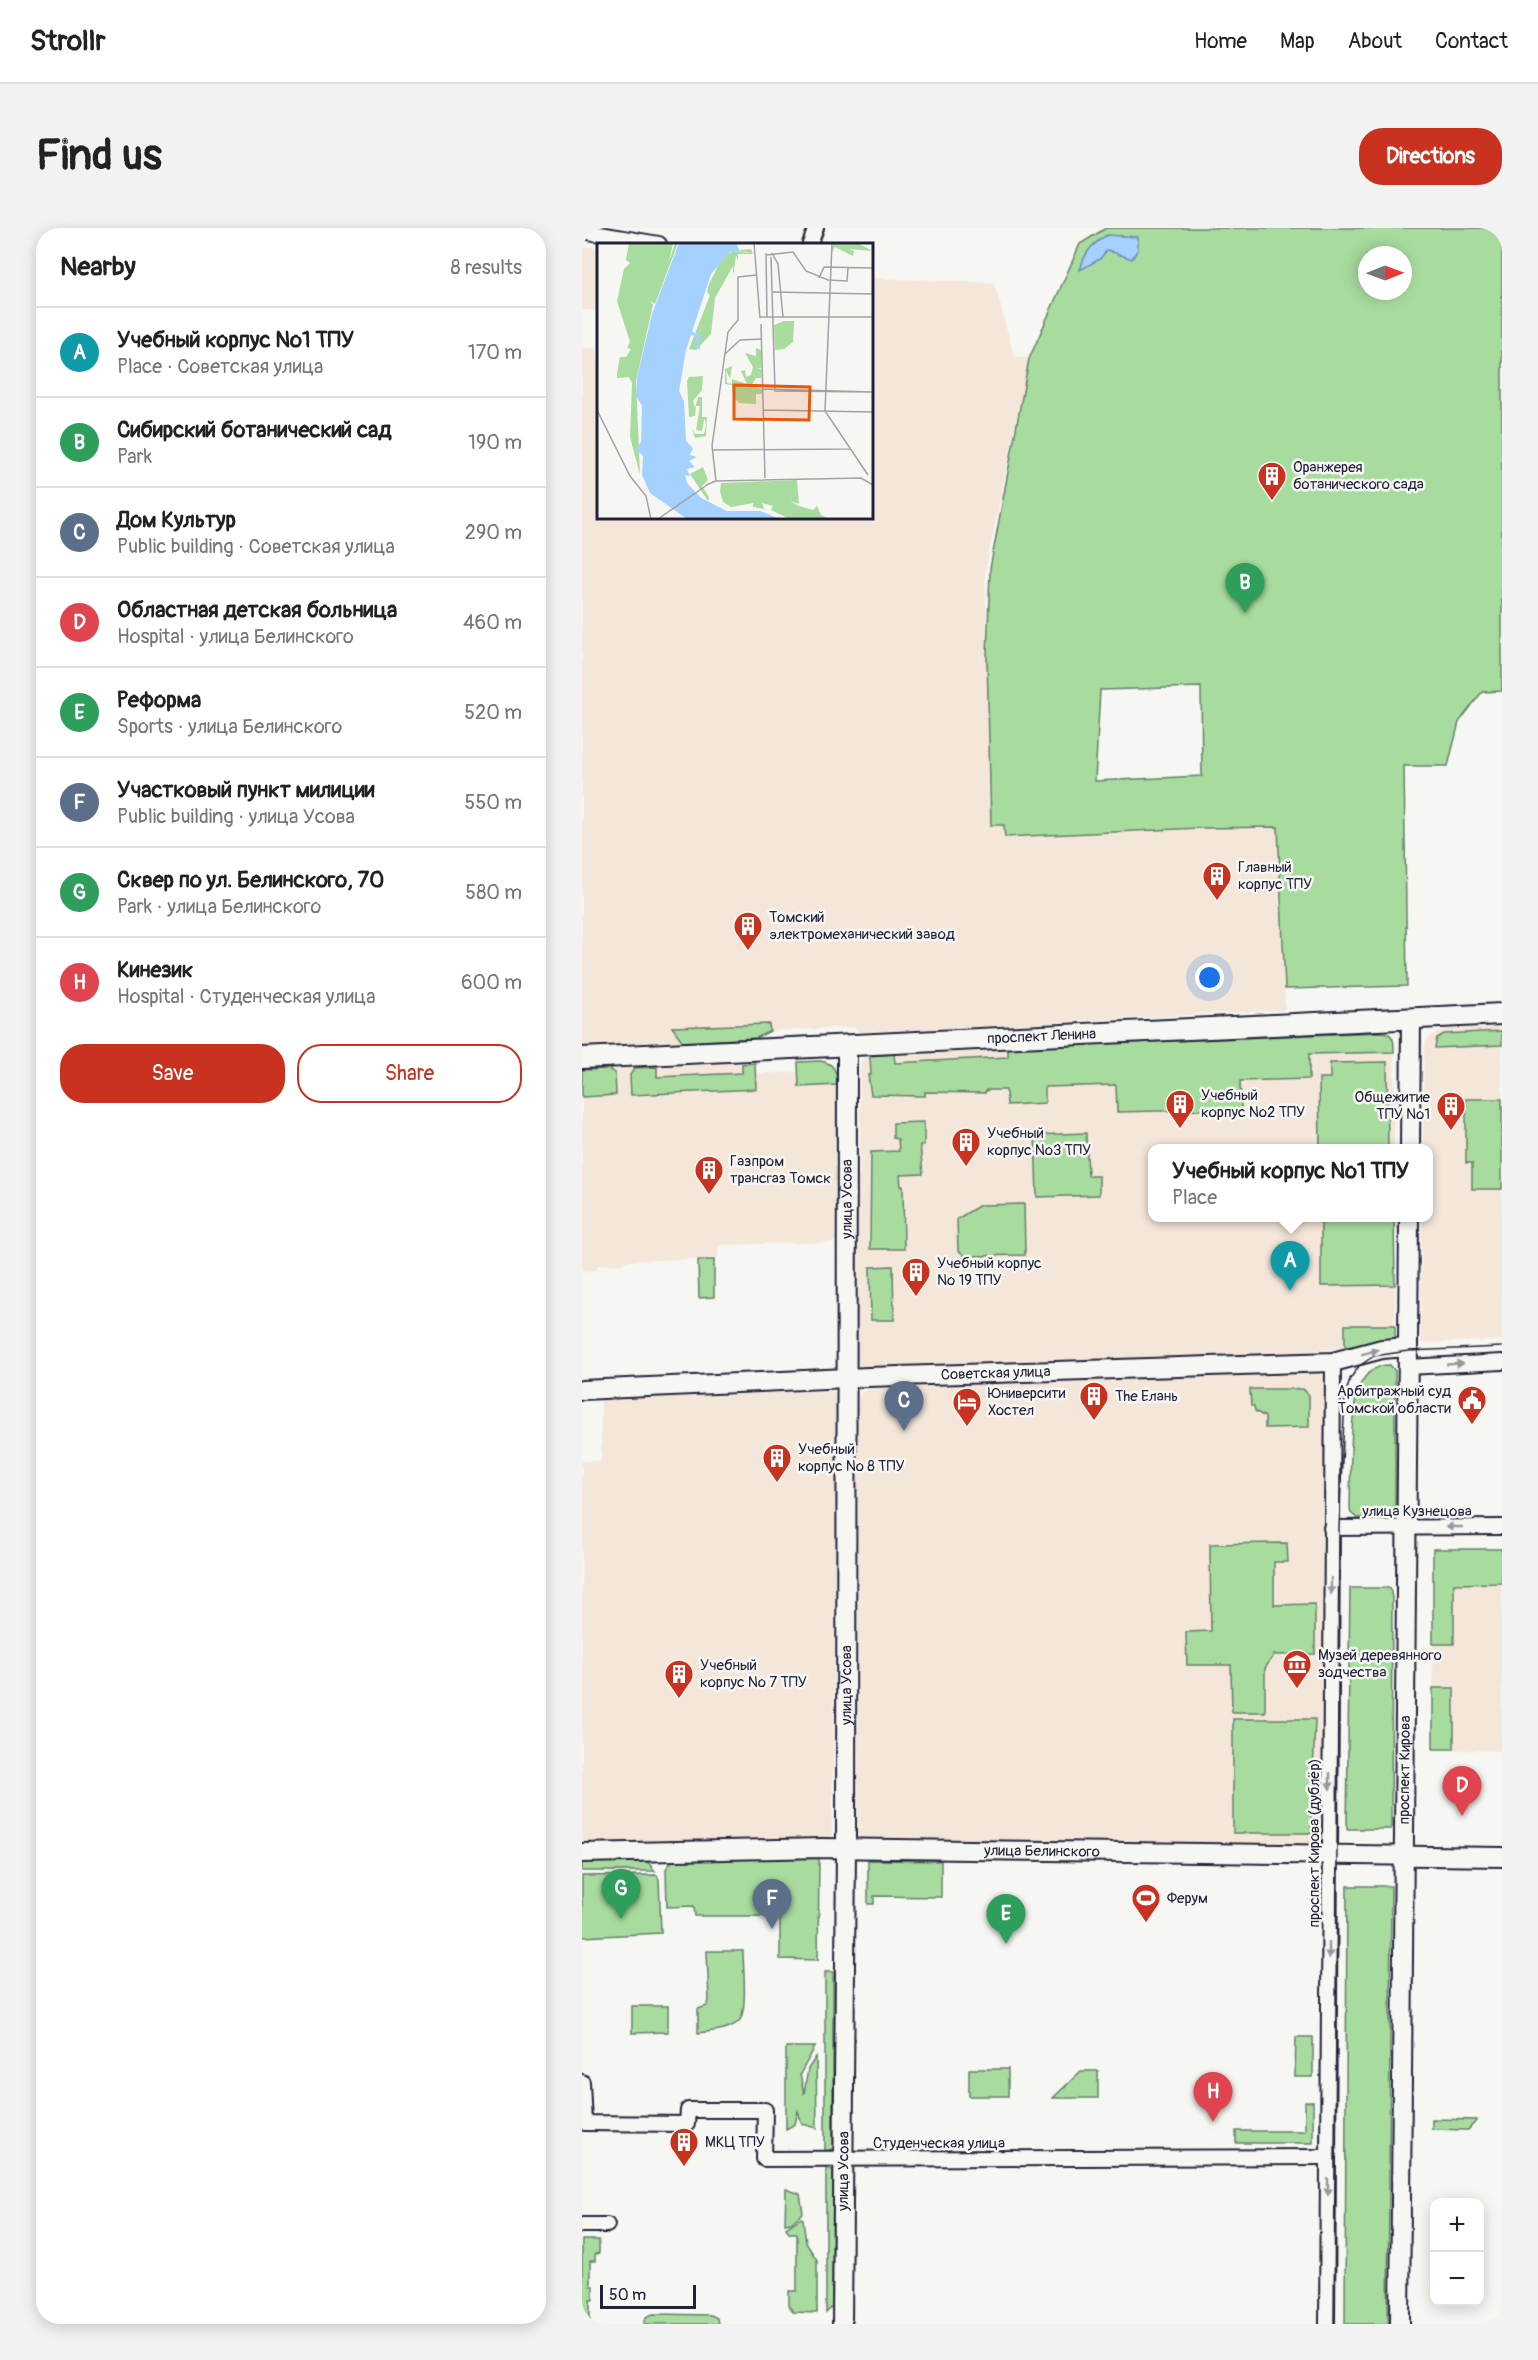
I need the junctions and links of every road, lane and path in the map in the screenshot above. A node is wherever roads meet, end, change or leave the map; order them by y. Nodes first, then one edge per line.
1 (816, 228) edge
2 (582, 231) edge
3 (653, 243) edge
4 (810, 243) edge
5 (1502, 1014) edge
6 (1411, 1018) junction
7 (847, 1046) junction
8 (582, 1058) edge
9 (1410, 1144) edge
10 (1409, 1222) edge
11 (1408, 1347) junction
12 (1333, 1362) junction
13 (1502, 1362) edge
14 (1408, 1367) junction
15 (846, 1378) junction
16 (582, 1390) edge
17 (1407, 1527) junction
18 (1502, 1527) edge
19 (1331, 1528) junction
20 (846, 1849) junction
21 (582, 1853) edge
22 (1330, 1856) junction
23 (1405, 1857) junction
24 (1502, 1857) edge
25 (582, 2082) edge
26 (1328, 2157) junction
27 (844, 2160) junction
28 (582, 2225) edge
29 (607, 2225) dead end
30 (842, 2324) edge
31 (1327, 2324) edge
32 (1400, 2324) edge

1 - 4 street
2 - 3 street
5 - 6 main road, проспект Ленина
6 - 7 main road, проспект Ленина
6 - 9 main road
7 - 8 main road, проспект Ленина
7 - 15 main road, улица Усова
10 - 11 main road, проспект Кирова
12 -> 11 main road, Советская улица
11 - 14 main road, проспект Кирова
12 - 15 main road, Советская улица
12 - 19 street, проспект Кирова (дублёр)
14 -> 13 street
14 - 17 main road, проспект Кирова
15 - 16 main road, Советская улица
15 - 20 main road, улица Усова
18 -> 17 street, улица Кузнецова
17 - 19 street, улица Кузнецова
17 - 23 main road, проспект Кирова
19 -> 22 street, проспект Кирова (дублёр)
20 - 21 main road, улица Белинского
20 - 22 main road, улица Белинского
20 - 27 main road, улица Усова
22 - 23 main road, улица Белинского
22 -> 26 street, проспект Кирова (дублёр)
23 - 24 main road, улица Белинского
23 - 32 main road, проспект Кирова
25 - 27 street, Студенческая улица
26 - 27 street, Студенческая улица
26 -> 31 street, проспект Кирова (дублёр)
27 - 30 main road, улица Усова
28 - 29 street

